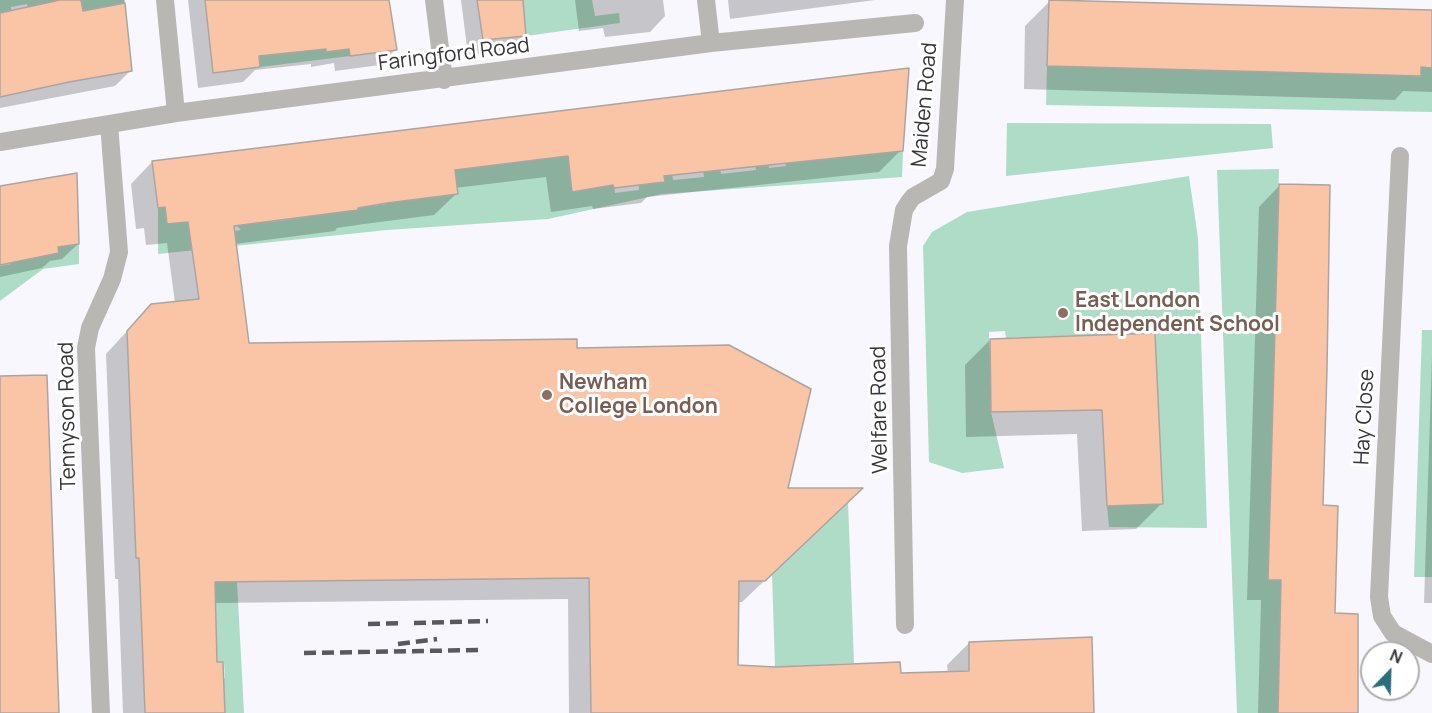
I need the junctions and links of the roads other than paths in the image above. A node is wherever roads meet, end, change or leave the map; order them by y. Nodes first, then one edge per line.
1 (165, 0) edge
2 (434, 0) edge
3 (706, 0) edge
4 (955, 0) edge
5 (915, 23) dead end
6 (711, 43) junction
7 (444, 80) junction
8 (176, 113) junction
9 (109, 124) junction
10 (0, 142) edge
11 (1400, 156) dead end
12 (913, 197) joint
13 (905, 625) dead end
14 (1432, 654) edge
15 (101, 713) edge

1 - 8 street
2 - 7 street
3 - 6 street
4 - 12 street, Maiden Road
5 - 6 street, Faringford Road
6 - 7 street, Faringford Road
7 - 8 street, Faringford Road
8 - 9 street, Faringford Road
9 - 10 street, Faringford Road
9 - 15 street, Tennyson Road
11 - 14 street, Hay Close
12 - 13 street, Welfare Road

